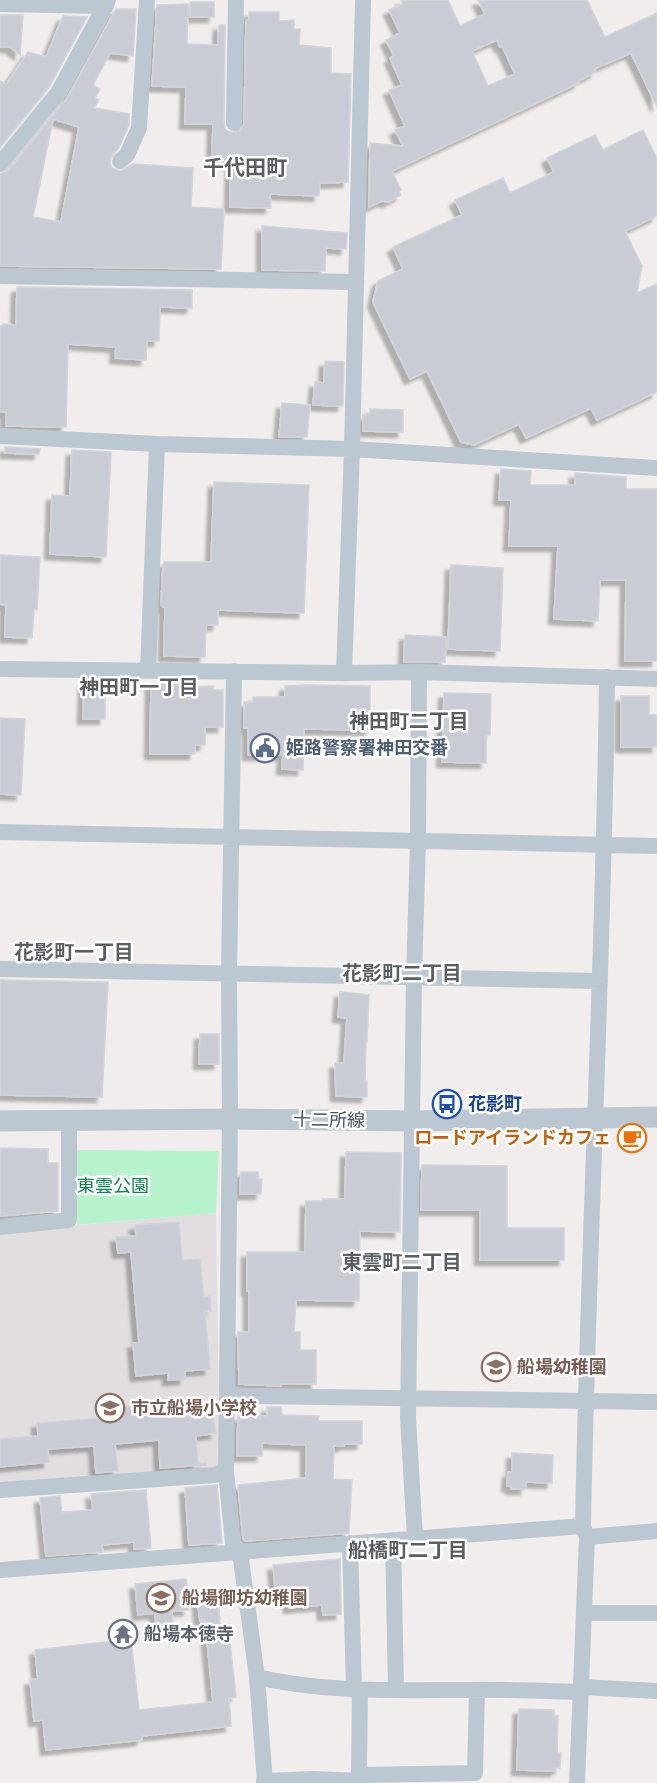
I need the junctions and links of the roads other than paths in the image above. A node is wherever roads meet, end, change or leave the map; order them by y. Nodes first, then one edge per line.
1 (147, 0) edge
2 (236, 0) edge
3 (363, 0) edge
4 (108, 2) edge
5 (0, 4) edge
6 (234, 123) dead end
7 (120, 161) dead end
8 (0, 164) edge
9 (0, 276) edge
10 (356, 282) junction
11 (0, 436) edge
12 (157, 444) junction
13 (352, 449) junction
14 (657, 468) edge
15 (0, 669) edge
16 (148, 670) junction
17 (234, 671) junction
18 (419, 672) junction
19 (344, 673) junction
20 (607, 677) junction
21 (657, 679) edge
22 (0, 832) edge
23 (231, 836) junction
24 (418, 840) junction
25 (605, 844) junction
26 (657, 846) edge
27 (0, 969) edge
28 (229, 974) junction
29 (414, 978) junction
30 (600, 981) junction
31 (596, 1116) junction
32 (657, 1117) edge
33 (230, 1119) junction
34 (0, 1121) edge
35 (69, 1121) junction
36 (412, 1121) junction
37 (0, 1227) edge
38 (227, 1394) junction
39 (408, 1397) junction
40 (585, 1400) junction
41 (657, 1402) edge
42 (226, 1471) junction
43 (0, 1490) edge
44 (585, 1531) junction
45 (657, 1531) edge
46 (415, 1538) junction
47 (393, 1540) junction
48 (350, 1543) junction
49 (240, 1552) junction
50 (0, 1570) edge
51 (585, 1613) junction
52 (657, 1613) edge
53 (257, 1677) junction
54 (396, 1690) junction
55 (477, 1690) junction
56 (582, 1690) junction
57 (357, 1691) junction
58 (657, 1691) edge
59 (363, 1780) edge
60 (265, 1782) edge
61 (577, 1783) edge

1 - 7 street
2 - 6 street
3 - 10 street
4 - 5 street
4 - 8 street
9 - 10 street
10 - 13 street
11 - 12 street
12 - 13 street
12 - 16 street
13 - 14 street
13 - 19 street
15 - 16 street
16 - 17 street
17 - 19 street
17 - 23 street
18 - 19 street
18 - 20 street
18 - 24 street
20 - 21 street
20 - 25 street
22 - 23 street
23 - 24 street
23 - 28 street
24 - 25 street
24 - 29 street
25 - 26 street
25 - 30 street
27 - 28 street
28 - 29 street
28 - 33 street
29 - 30 street
29 - 36 street
30 - 31 street
31 - 32 street, 十二所線
31 - 36 street, 十二所線
31 - 40 street
33 - 35 street, 十二所線
33 - 36 street, 十二所線
33 - 38 street
34 - 35 street, 十二所線
35 - 37 street
36 - 39 street
38 - 39 street
38 - 42 street
39 - 40 street
39 - 46 street
40 - 41 street
40 - 44 street
42 - 43 street
42 - 49 street
44 - 45 street
44 - 46 street
44 - 51 street
46 - 47 street
47 - 48 street
47 - 54 street
48 - 49 street
48 - 57 street
49 - 50 street
49 - 53 street
51 - 52 street
51 - 56 street
53 - 57 street
53 - 60 street
54 - 55 street
54 - 57 street
55 - 56 street
55 - 59 street
56 - 58 street
56 - 61 street
57 - 59 street
59 - 60 street

